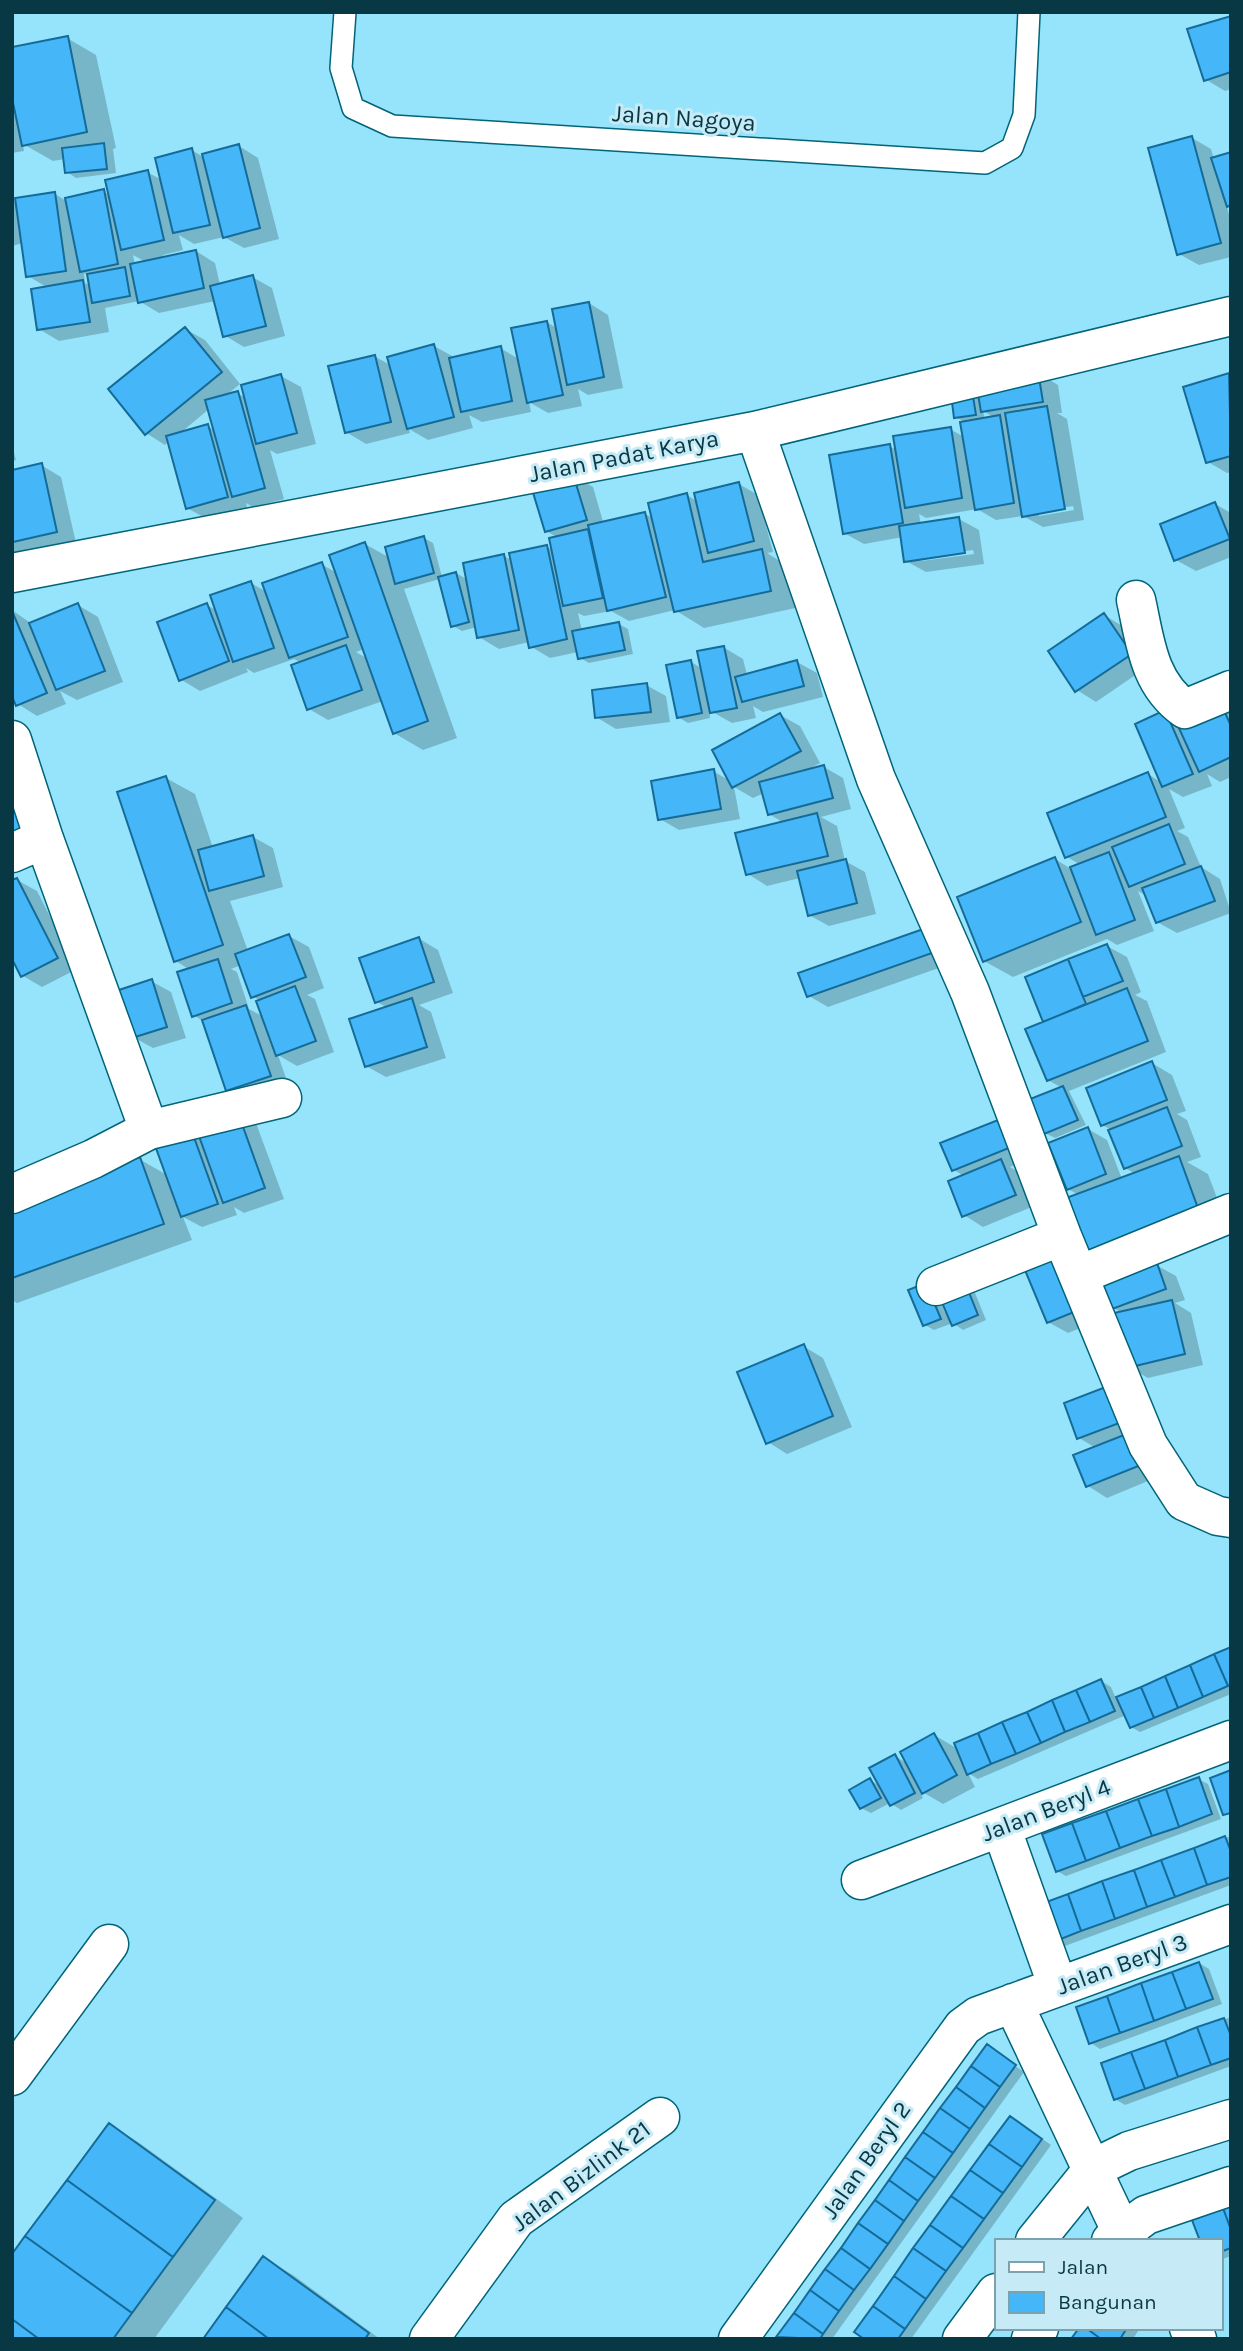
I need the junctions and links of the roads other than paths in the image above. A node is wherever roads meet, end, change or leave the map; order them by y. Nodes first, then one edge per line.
1 (345, 12) edge
2 (1029, 12) edge
3 (1231, 316) edge
4 (755, 432) junction
5 (12, 573) edge
6 (1136, 600) dead end
7 (1231, 690) edge
8 (12, 740) edge
9 (28, 846) edge
10 (282, 1098) dead end
11 (149, 1130) junction
12 (12, 1194) edge
13 (1231, 1213) edge
14 (1062, 1236) junction
15 (1079, 1275) junction
16 (936, 1286) dead end
17 (1231, 1518) edge
18 (1231, 1740) edge
19 (1002, 1827) junction
20 (860, 1880) dead end
21 (1231, 1924) edge
22 (109, 1944) dead end
23 (1058, 1987) junction
24 (1013, 2003) junction
25 (12, 2076) edge
26 (660, 2117) dead end
27 (1231, 2119) edge
28 (1231, 2186) edge
29 (1112, 2214) edge
30 (1041, 2239) edge
31 (995, 2294) edge
32 (429, 2339) edge
33 (738, 2339) edge
34 (962, 2339) edge

1 - 2 lane, Jalan Nagoya
3 - 4 street, Jalan Padat Karya
4 - 5 street, Jalan Padat Karya
4 - 14 street
6 - 7 street
8 - 9 street
9 - 11 street
10 - 11 street
11 - 12 street
13 - 15 street
14 - 15 street
14 - 16 street
15 - 17 street
18 - 19 street, Jalan Beryl 4
19 - 20 street, Jalan Beryl 4
19 - 23 street
21 - 23 street, Jalan Beryl 3
22 - 25 street
23 - 24 street, Jalan Beryl 3
24 - 29 street
24 - 33 street, Jalan Beryl 2
26 - 32 street, Jalan Bizlink 21
27 - 29 street
28 - 29 street
29 - 30 street
31 - 34 street

